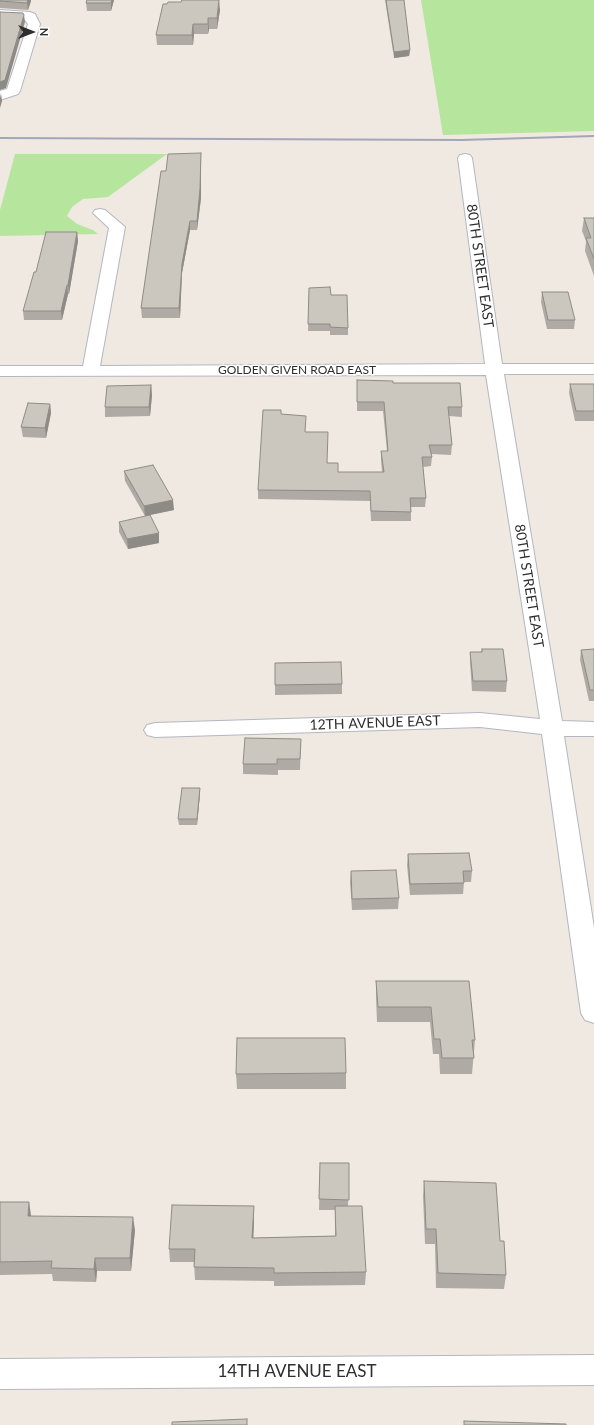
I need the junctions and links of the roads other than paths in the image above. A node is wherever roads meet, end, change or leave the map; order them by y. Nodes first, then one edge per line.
1 (0, 14) edge
2 (4, 95) edge
3 (465, 158) dead end
4 (100, 213) dead end
5 (494, 369) junction
6 (594, 369) edge
7 (0, 370) edge
8 (91, 370) junction
9 (552, 728) junction
10 (594, 729) edge
11 (155, 730) dead end
12 (594, 1013) edge
13 (594, 1370) edge
14 (0, 1374) edge

1 - 2 street
3 - 5 street, 80TH STREET EAST
4 - 8 street
5 - 6 street, GOLDEN GIVEN ROAD EAST
5 - 8 street, GOLDEN GIVEN ROAD EAST
5 - 9 street, 80TH STREET EAST
7 - 8 street, GOLDEN GIVEN ROAD EAST
9 - 10 street, 12TH AVENUE EAST
9 - 11 street, 12TH AVENUE EAST
9 - 12 street, 80TH STREET EAST
13 - 14 street, 14TH AVENUE EAST

